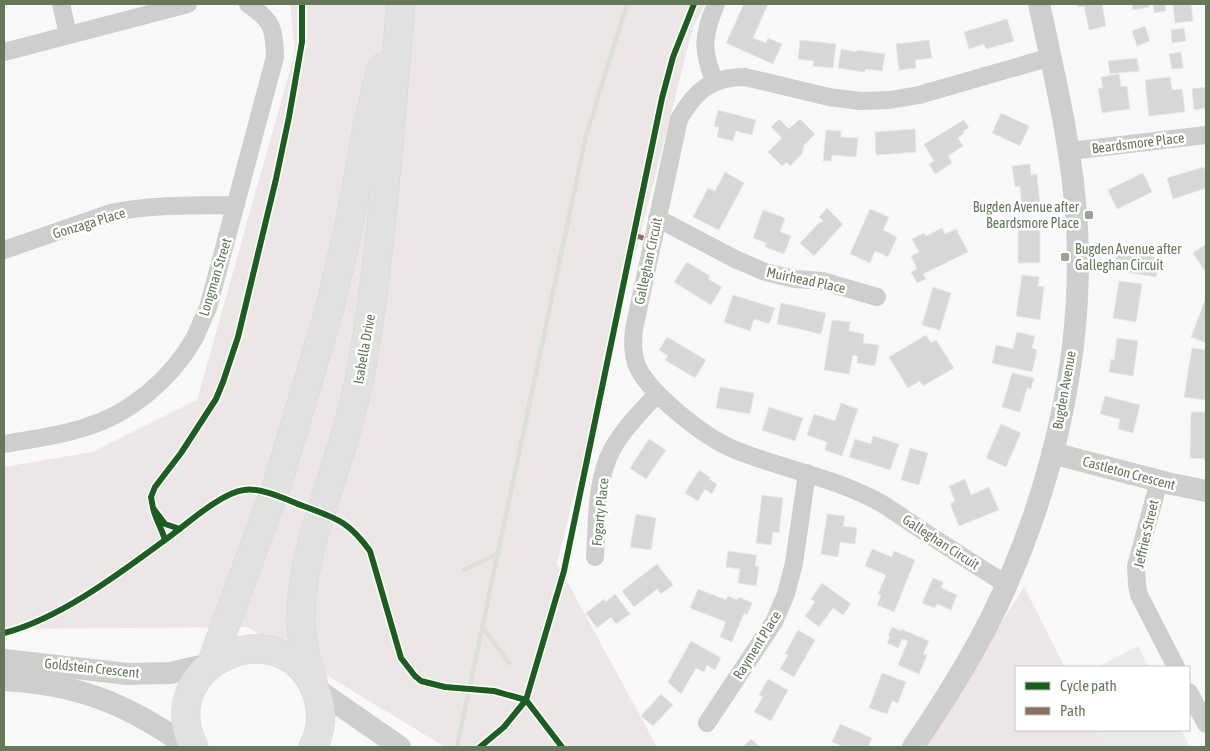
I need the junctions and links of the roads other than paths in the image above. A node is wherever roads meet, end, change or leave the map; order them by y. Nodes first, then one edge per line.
1 (61, 4) edge
2 (188, 4) edge
3 (248, 4) edge
4 (396, 4) edge
5 (401, 4) edge
6 (716, 4) edge
7 (1039, 4) edge
8 (68, 34) junction
9 (4, 52) edge
10 (1051, 57) junction
11 (715, 82) junction
12 (1206, 135) edge
13 (1070, 151) junction
14 (236, 205) junction
15 (657, 218) junction
16 (4, 250) edge
17 (877, 297) dead end
18 (657, 394) junction
19 (4, 444) edge
20 (1052, 453) junction
21 (807, 472) junction
22 (1159, 481) junction
23 (1206, 491) edge
24 (595, 557) dead end
25 (1006, 584) junction
26 (4, 660) edge
27 (211, 664) junction
28 (1176, 666) edge
29 (4, 680) edge
30 (314, 687) junction
31 (1190, 694) edge
32 (707, 723) dead end
33 (1206, 724) edge
34 (188, 747) edge
35 (194, 747) edge
36 (313, 747) edge
37 (400, 747) edge
38 (913, 747) edge

1 - 8 street
2 - 8 street
3 - 14 street, Longman Street
4 - 27 main road
5 - 30 main road, Isabella Drive
6 - 11 street
7 - 10 street, Bugden Avenue
8 - 9 street
10 - 11 street, Galleghan Circuit
10 - 13 street, Bugden Avenue
11 - 15 street, Galleghan Circuit
12 - 13 street, Beardsmore Place
13 - 20 street, Bugden Avenue
14 - 16 street, Gonzaga Place
14 - 19 street, Longman Street
15 - 17 street, Muirhead Place
15 - 18 street, Galleghan Circuit
18 - 21 street, Galleghan Circuit
18 - 24 street, Fogarty Place
20 - 22 street, Castleton Crescent
20 - 25 street, Bugden Avenue
21 - 25 street, Galleghan Circuit
21 - 32 street, Rayment Place
22 - 23 street, Castleton Crescent
22 - 28 street, Jeffries Street
25 - 38 street, Bugden Avenue
26 - 27 street, Goldstein Crescent
27 - 30 main road
27 - 35 main road
29 - 34 street, Goldstein Crescent
30 - 36 main road, Isabella Drive
30 - 37 street
31 - 33 street

